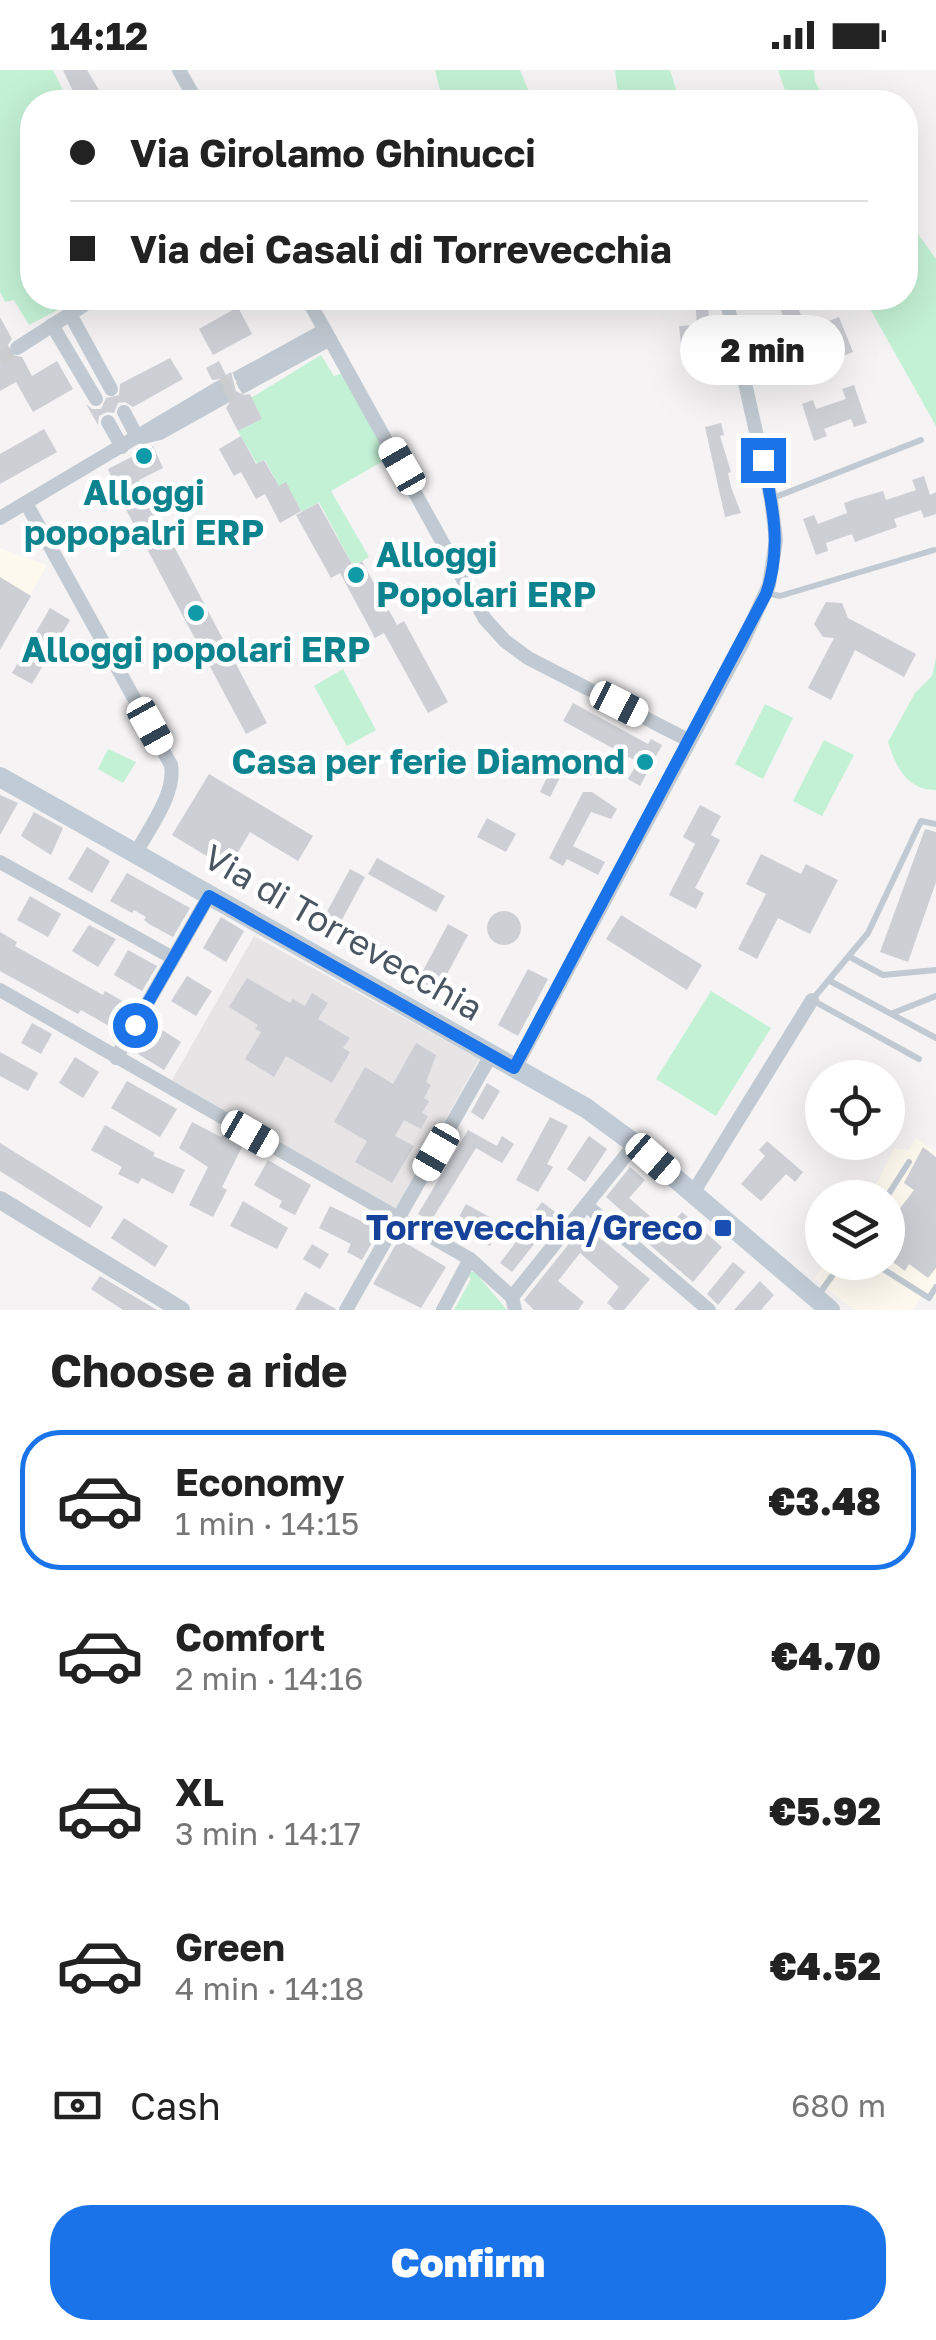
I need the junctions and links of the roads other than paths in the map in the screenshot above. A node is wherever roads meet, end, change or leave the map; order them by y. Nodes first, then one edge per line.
1 (76, 310) edge
2 (314, 310) edge
3 (729, 310) edge
4 (70, 314) junction
5 (52, 325) junction
6 (327, 334) junction
7 (15, 344) tunnel mouth
8 (243, 381) tunnel mouth
9 (111, 389) dead end
10 (219, 394) tunnel mouth
11 (96, 398) dead end
12 (124, 412) dead end
13 (108, 422) dead end
14 (138, 438) junction
15 (920, 440) dead end
16 (122, 446) junction
17 (771, 499) junction
18 (26, 504) junction
19 (0, 518) edge
20 (934, 550) edge
21 (766, 592) junction
22 (688, 740) junction
23 (0, 777) edge
24 (936, 824) edge
25 (136, 853) junction
26 (0, 862) edge
27 (209, 896) junction
28 (850, 956) junction
29 (174, 958) junction
30 (936, 970) edge
31 (830, 981) junction
32 (0, 990) edge
33 (936, 996) edge
34 (812, 1000) junction
35 (892, 1014) junction
36 (936, 1038) edge
37 (492, 1055) junction
38 (116, 1058) junction
39 (918, 1059) dead end
40 (514, 1068) junction
41 (635, 1144) junction
42 (909, 1162) dead end
43 (898, 1180) edge
44 (692, 1193) junction
45 (0, 1200) edge
46 (586, 1205) junction
47 (399, 1218) junction
48 (470, 1259) junction
49 (834, 1280) edge
50 (902, 1280) edge
51 (936, 1287) edge
52 (933, 1299) edge
53 (514, 1304) edge
54 (824, 1304) edge
55 (181, 1310) edge
56 (346, 1310) edge
57 (443, 1310) edge
58 (709, 1310) edge

1 - 4 street
2 - 6 street
3 - 17 street
4 - 5 street
4 - 9 street
5 - 7 street
5 - 11 street
6 - 8 street
6 - 22 street
10 - 14 street
12 - 14 street
13 - 16 street
14 - 16 street
15 - 17 lane
16 - 18 street
17 - 21 street
18 - 19 street
18 - 25 street
20 - 21 lane
21 - 22 street
22 - 40 street
23 - 25 main road, Via di Torrevecchia
24 - 28 lane
25 - 27 main road, Via di Torrevecchia
26 - 29 street
27 - 29 street
27 - 37 main road, Via di Torrevecchia
28 - 30 lane
28 - 31 lane
29 - 38 street
31 - 34 lane
31 - 35 lane
32 - 38 street
33 - 35 lane
34 - 39 lane
34 - 44 street
35 - 36 lane
37 - 40 main road, Via di Torrevecchia
37 - 47 street
38 - 47 street
40 - 41 main road, Via di Torrevecchia
41 - 44 main road, Via di Torrevecchia
41 - 46 street
42 - 43 lane
44 - 54 main road, Via di Torrevecchia
45 - 55 street
46 - 53 street
46 - 58 street
47 - 48 street
47 - 56 street
48 - 53 street
48 - 57 street
49 - 54 lane
50 - 52 lane
51 - 52 lane

